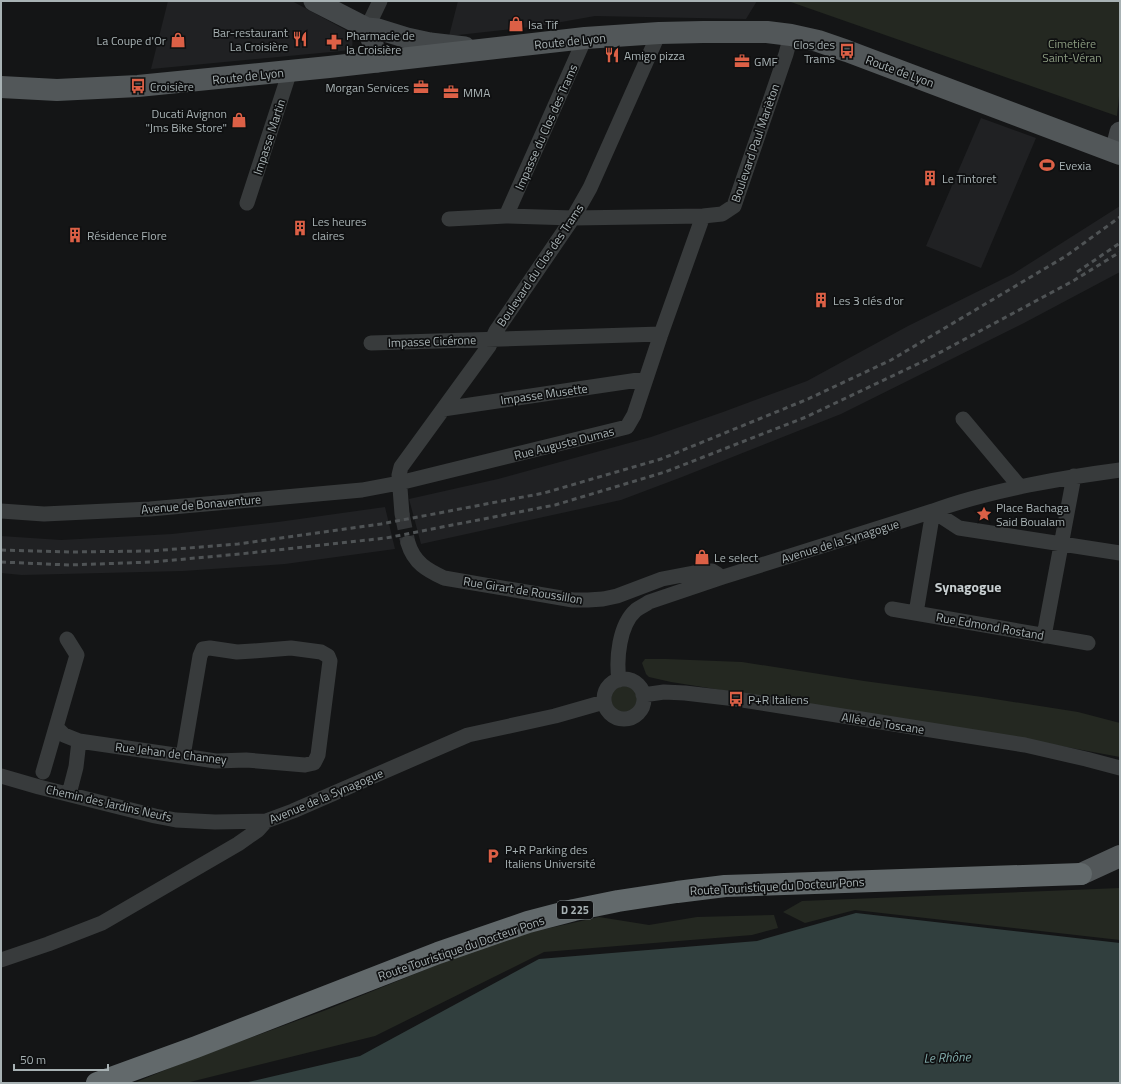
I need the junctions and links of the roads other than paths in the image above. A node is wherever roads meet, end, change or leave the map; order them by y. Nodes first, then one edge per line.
1 (314, 1) edge
2 (380, 1) edge
3 (367, 28) junction
4 (659, 33) junction
5 (790, 35) junction
6 (586, 38) junction
7 (488, 50) junction
8 (376, 62) junction
9 (290, 71) junction
10 (1, 87) edge
11 (1118, 146) edge
12 (247, 203) dead end
13 (506, 216) junction
14 (703, 216) junction
15 (573, 218) junction
16 (449, 219) dead end
17 (661, 334) junction
18 (492, 339) junction
19 (371, 343) dead end
20 (645, 379) junction
21 (444, 409) junction
22 (963, 419) dead end
23 (1120, 470) edge
24 (1074, 476) junction
25 (399, 483) junction
26 (1020, 487) junction
27 (1, 511) edge
28 (934, 512) junction
29 (402, 514) tunnel mouth
30 (408, 543) tunnel mouth
31 (1061, 544) junction
32 (1120, 553) edge
33 (719, 578) junction
34 (892, 609) dead end
35 (916, 613) junction
36 (1044, 636) junction
37 (67, 639) dead end
38 (1088, 643) dead end
39 (618, 680) junction
40 (643, 695) junction
41 (604, 702) junction
42 (56, 727) junction
43 (79, 741) junction
44 (183, 756) junction
45 (1120, 768) edge
46 (43, 772) dead end
47 (1, 776) edge
48 (69, 794) junction
49 (266, 821) junction
50 (1120, 856) edge
51 (1120, 873) edge
52 (1081, 874) junction
53 (1, 960) edge
54 (97, 1083) edge

1 - 3 main road
2 - 3 street
3 - 7 main road
3 - 8 main road
4 - 5 main road, Route de Lyon
4 - 6 main road, Route de Lyon
4 - 15 street, Boulevard du Clos des Trams
5 - 11 main road, Route de Lyon
5 - 14 street, Boulevard Paul Marièton
6 - 7 main road, Route de Lyon
6 - 13 street, Impasse du Clos des Trams
7 - 8 main road, Route de Lyon
8 - 9 main road, Route de Lyon
9 - 10 main road, Route de Lyon
9 - 12 street, Impasse Martin
13 - 15 street, Boulevard Paul Marièton
13 - 16 street, Boulevard Paul Marièton
14 - 15 street, Boulevard Paul Marièton
14 - 17 street, Rue Auguste Dumas
15 - 18 street, Boulevard du Clos des Trams
17 - 18 street, Impasse Cicérone
17 - 20 street, Rue Auguste Dumas
18 - 19 street, Impasse Cicérone
18 - 21 street, Boulevard du Clos des Trams
20 - 21 street, Impasse Musette
20 - 25 street, Rue Auguste Dumas
21 - 25 street, Boulevard du Clos des Trams
22 - 26 street
23 - 24 street, Avenue de la Synagogue
24 - 26 street, Avenue de la Synagogue
24 - 31 street
25 - 27 street, Avenue de Bonaventure
25 - 29 street
26 - 28 street, Avenue de la Synagogue
28 - 31 street
28 - 33 street, Avenue de la Synagogue
28 - 35 street
30 - 33 street, Rue Girart de Roussillon
31 - 32 street
31 - 36 street
33 - 39 street, Avenue de la Synagogue
34 - 35 street, Rue Edmond Rostand
35 - 36 street, Rue Edmond Rostand
36 - 38 street, Rue Edmond Rostand
37 - 42 street
39 - 40 street
39 - 41 street
40 - 41 street
40 - 45 street, Allée de Toscane
41 - 49 street, Avenue de la Synagogue
42 - 43 street, Rue Jehan de Channey
42 - 46 street
43 - 44 street, Rue Jehan de Channey
43 - 48 street
44 - 44 street, Rue Jehan de Channey
47 - 48 street, Chemin des Jardins Neufs
48 - 49 street, Chemin des Jardins Neufs
49 - 53 street, Avenue de la Synagogue
50 - 52 main road
51 - 52 main road, D 225
52 - 54 highway, Route Touristique du Docteur Pons / D 225

